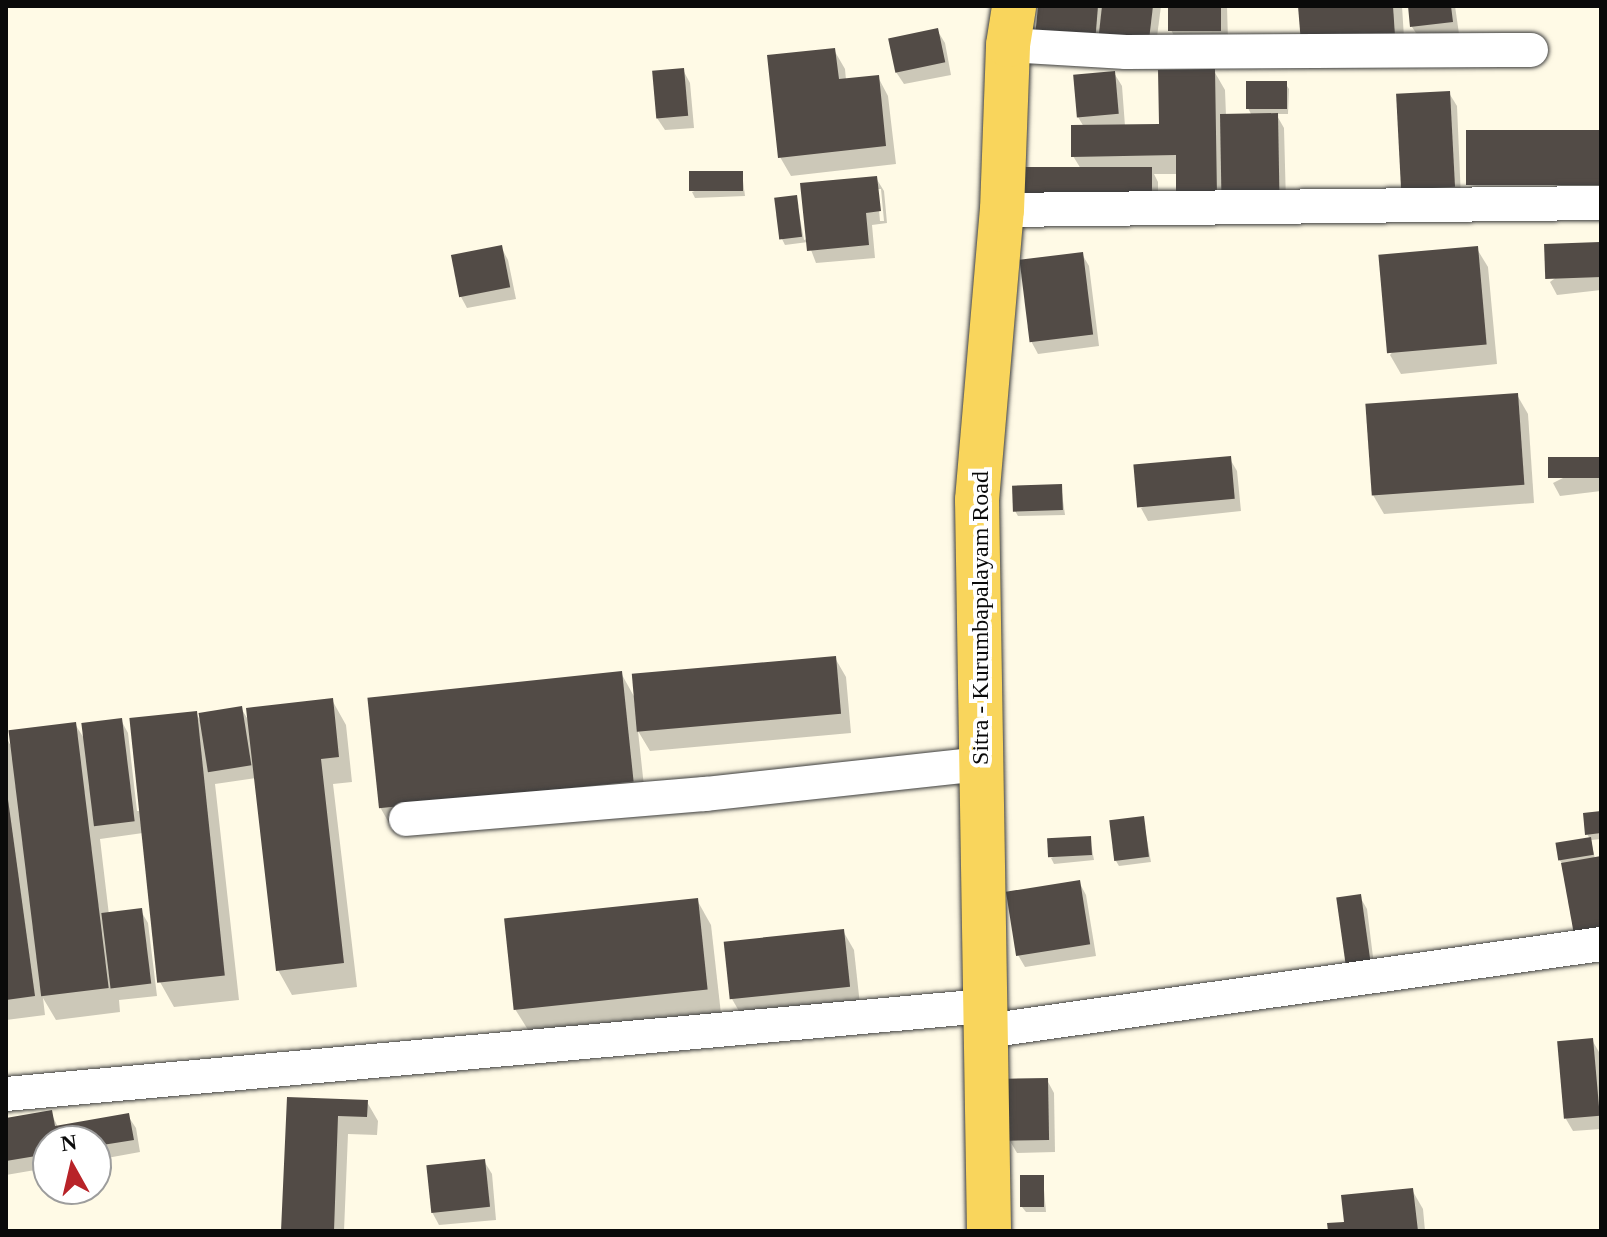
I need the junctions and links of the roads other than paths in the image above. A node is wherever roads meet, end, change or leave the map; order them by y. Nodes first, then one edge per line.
1 (1011, 26) edge
2 (1531, 50) dead end
3 (1601, 203) edge
4 (1002, 210) junction
5 (981, 764) junction
6 (406, 819) dead end
7 (1601, 944) edge
8 (985, 1018) junction
9 (6, 1094) edge
10 (989, 1231) edge

1 - 2 street
1 - 4 main road, Sitra - Kurumbapalayam Road
3 - 4 street
4 - 5 main road, Sitra - Kurumbapalayam Road
5 - 6 street
5 - 8 main road, Sitra - Kurumbapalayam Road
7 - 8 street
8 - 9 street
8 - 10 main road, Sitra - Kurumbapalayam Road

